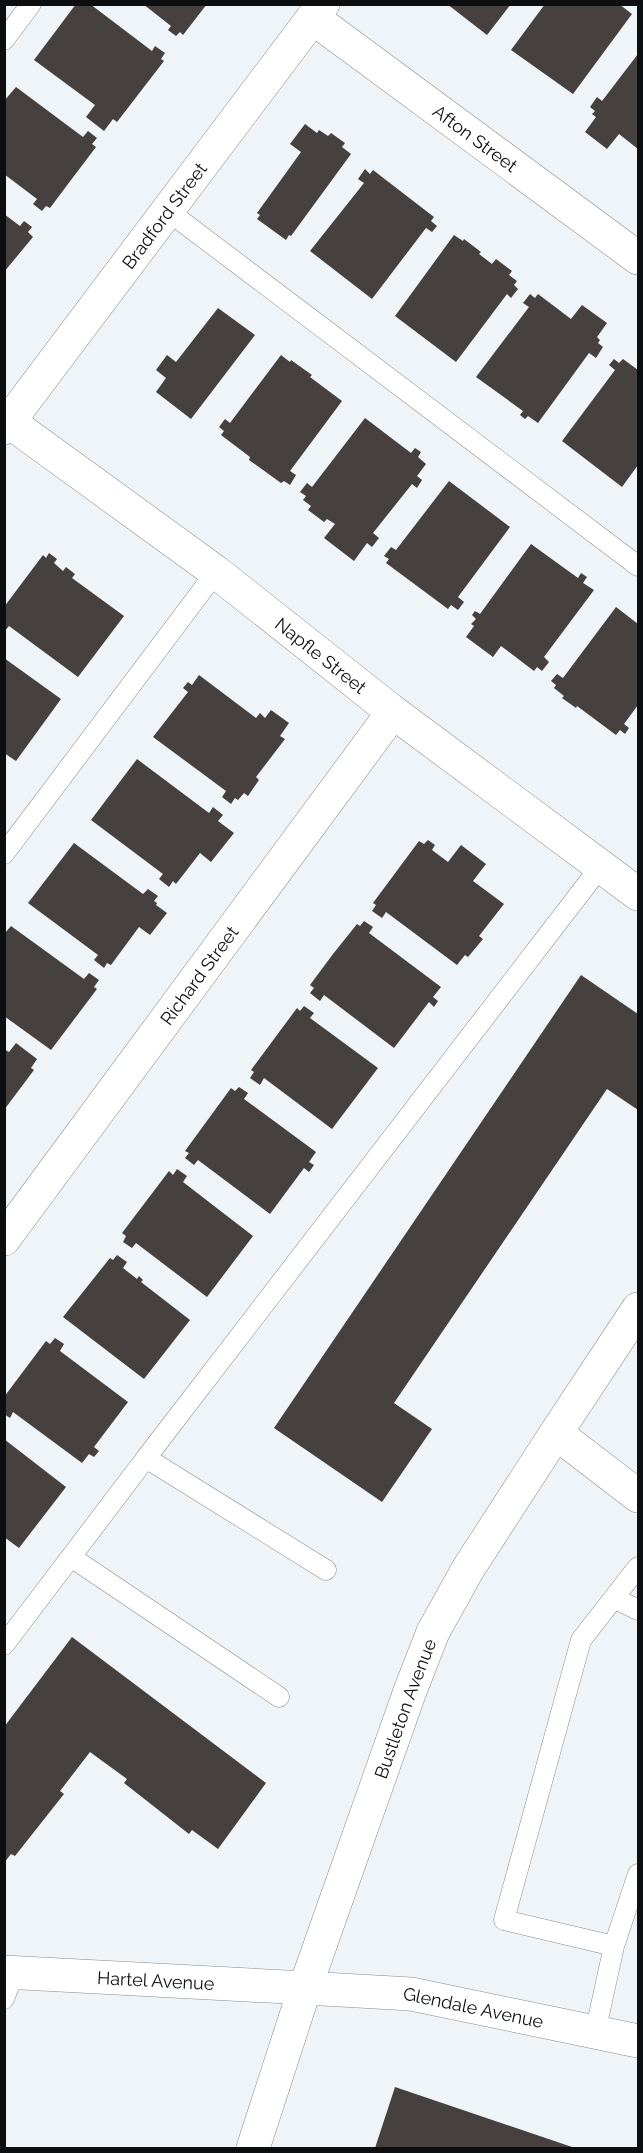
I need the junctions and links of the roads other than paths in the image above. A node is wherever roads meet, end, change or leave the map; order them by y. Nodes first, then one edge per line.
1 (31, 4) edge
2 (318, 11) edge
3 (4, 40) edge
4 (168, 211) junction
5 (639, 258) edge
6 (6, 422) edge
7 (639, 566) edge
8 (216, 572) junction
9 (393, 712) junction
10 (4, 854) edge
11 (601, 866) junction
12 (639, 894) edge
13 (4, 1239) edge
14 (639, 1309) edge
15 (555, 1432) junction
16 (146, 1458) junction
17 (639, 1496) edge
18 (71, 1557) junction
19 (639, 1567) edge
20 (326, 1570) dead end
21 (614, 1599) junction
22 (639, 1610) edge
23 (4, 1645) edge
24 (279, 1697) dead end
25 (639, 1874) edge
26 (614, 1946) junction
27 (8, 1982) edge
28 (304, 1988) junction
29 (595, 2033) junction
30 (639, 2041) edge
31 (254, 2148) edge

1 - 3 lane
2 - 4 street, Bradford Street
2 - 5 street, Afton Street
4 - 6 street, Bradford Street
4 - 7 lane
6 - 8 street, Napfle Street
8 - 9 street, Napfle Street
8 - 10 lane
9 - 11 street, Napfle Street
9 - 13 street, Richard Street
11 - 12 street, Napfle Street
11 - 16 lane
14 - 15 street, Bustleton Avenue
15 - 17 street
15 - 28 street, Bustleton Avenue
16 - 18 lane
16 - 20 lane
18 - 23 lane
18 - 24 lane
19 - 21 lane
21 - 22 lane
21 - 26 lane
25 - 26 lane
26 - 29 lane
27 - 28 street, Hartel Avenue
28 - 29 street, Glendale Avenue
28 - 31 street, Bustleton Avenue
29 - 30 street, Glendale Avenue

